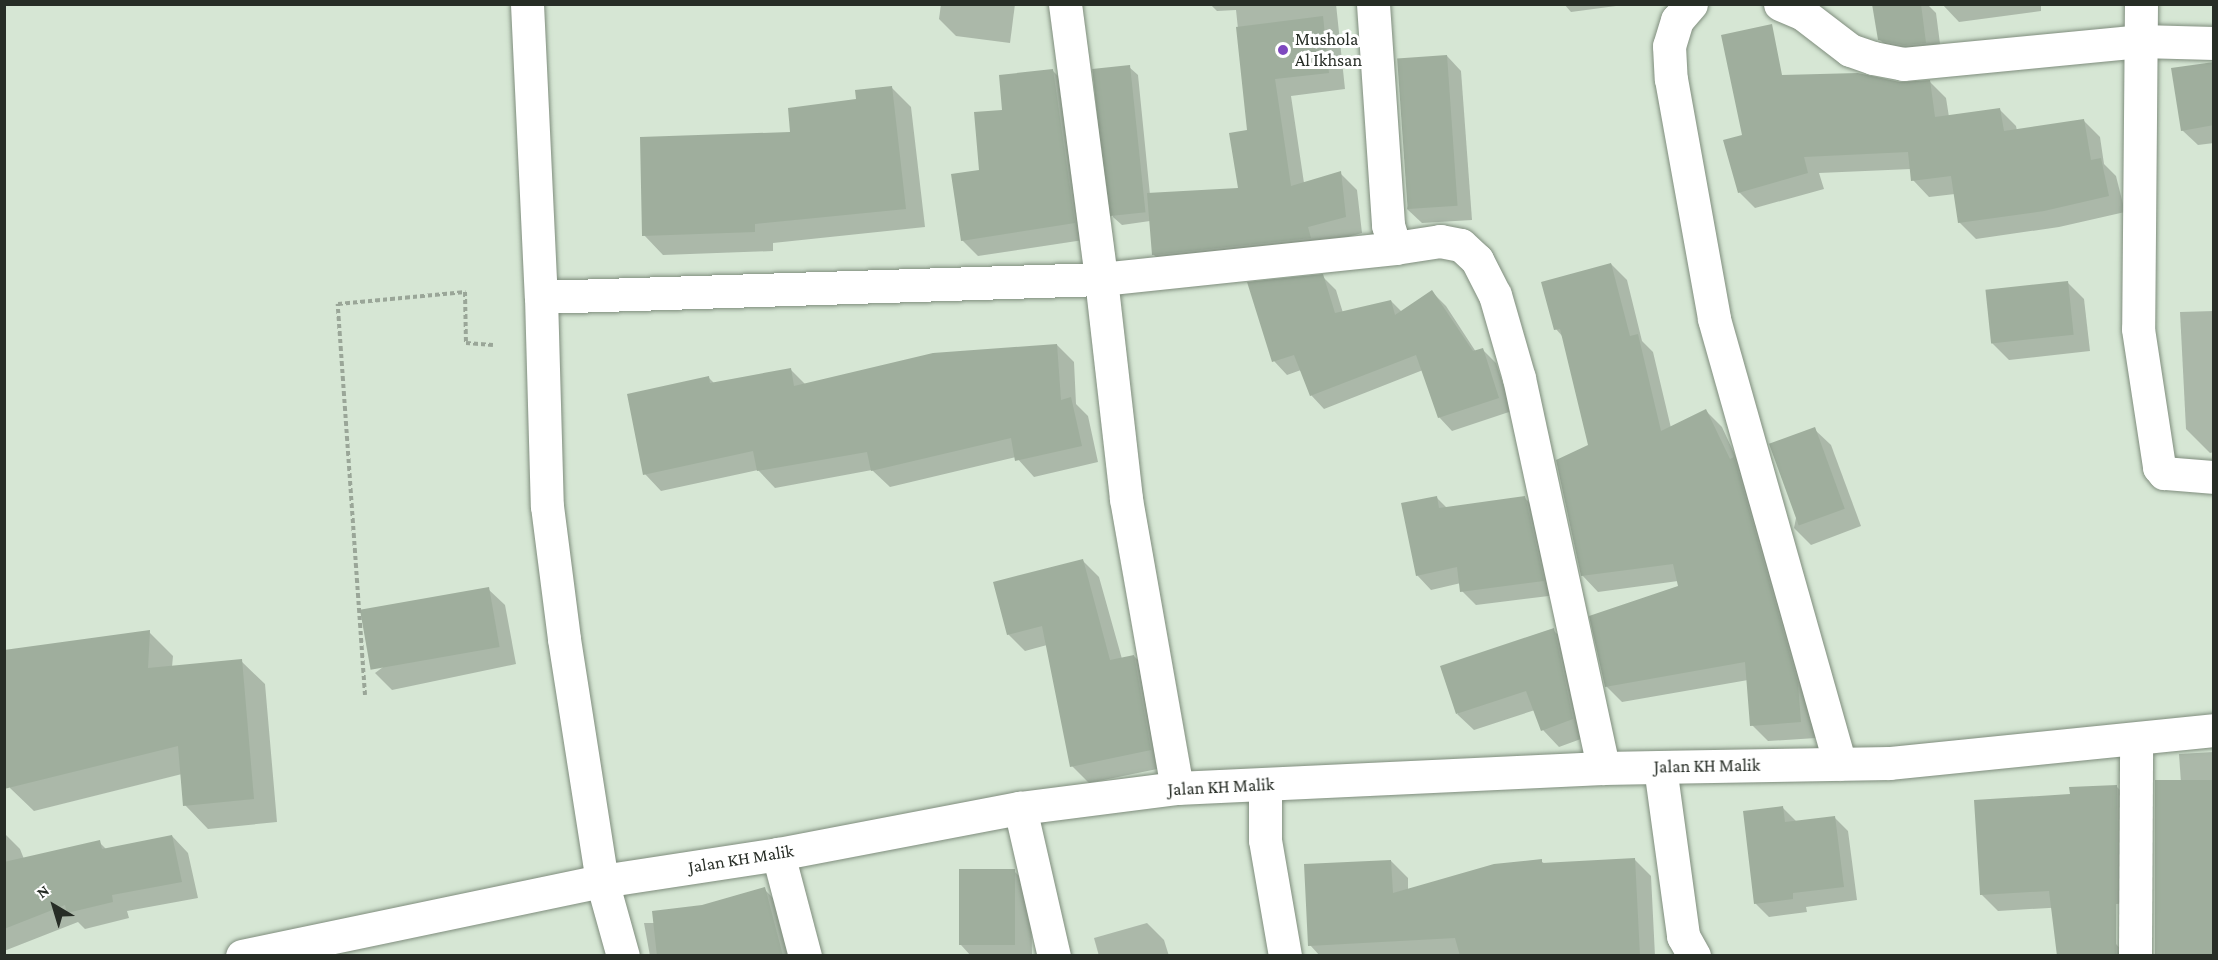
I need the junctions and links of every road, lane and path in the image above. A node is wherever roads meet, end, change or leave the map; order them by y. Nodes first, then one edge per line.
1 (526, 4) edge
2 (1065, 4) edge
3 (1373, 4) edge
4 (1692, 4) edge
5 (1780, 4) edge
6 (2140, 4) edge
7 (2140, 41) junction
8 (2214, 43) edge
9 (1395, 249) junction
10 (1101, 279) junction
11 (541, 297) junction
12 (493, 345) dead end
13 (2214, 477) edge
14 (365, 695) dead end
15 (2214, 730) edge
16 (2136, 739) junction
17 (1840, 764) junction
18 (1660, 767) junction
19 (1603, 768) junction
20 (1265, 784) junction
21 (1177, 788) junction
22 (1020, 808) junction
23 (778, 854) junction
24 (602, 880) junction
25 (325, 946) edge
26 (242, 956) edge
27 (623, 956) edge
28 (806, 956) edge
29 (1054, 956) edge
30 (1285, 956) edge
31 (1694, 956) edge
32 (2135, 956) edge

1 - 11 street
2 - 10 street
3 - 9 street
4 - 17 street
5 - 7 street
6 - 7 street
7 - 8 street
7 - 13 street
9 - 10 street
9 - 19 street
10 - 11 street
10 - 21 street
11 - 24 street
12 - 14 path
15 - 16 street, Jalan KH Malik
16 - 17 street, Jalan KH Malik
16 - 32 street
17 - 18 street, Jalan KH Malik
18 - 19 street, Jalan KH Malik
18 - 31 street
19 - 20 street, Jalan KH Malik
20 - 21 street, Jalan KH Malik
20 - 30 street
21 - 22 street, Jalan KH Malik
22 - 23 street, Jalan KH Malik
22 - 29 street
23 - 24 street, Jalan KH Malik
23 - 28 street
24 - 25 street, Jalan KH Malik
24 - 27 street
25 - 26 street, Jalan KH Malik

